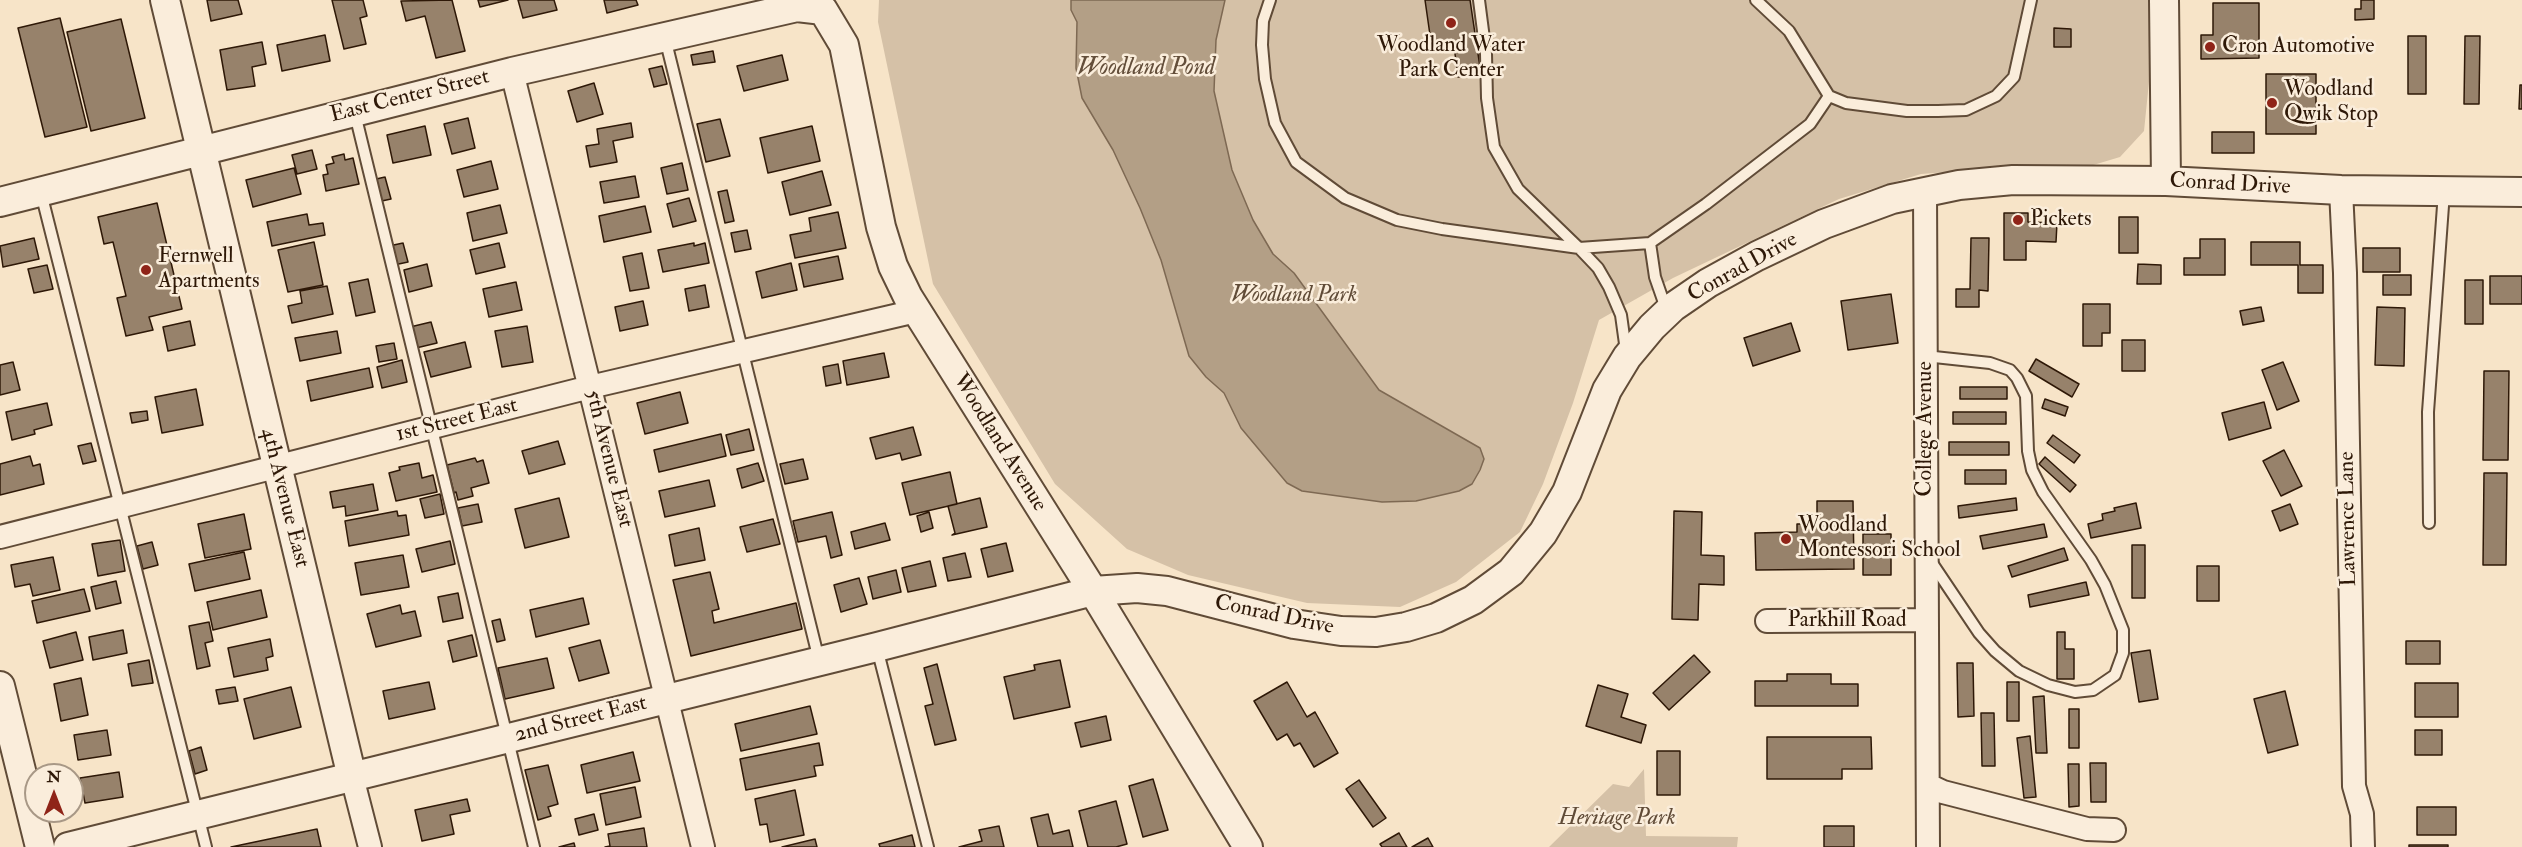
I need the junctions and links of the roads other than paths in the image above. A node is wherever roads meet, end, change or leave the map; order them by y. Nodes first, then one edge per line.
1 (165, 0) edge
2 (1270, 0) edge
3 (1479, 0) edge
4 (1756, 0) edge
5 (2031, 0) edge
6 (2164, 0) edge
7 (823, 10) joint
8 (665, 37) junction
9 (512, 72) junction
10 (1829, 96) junction
11 (354, 111) junction
12 (201, 149) junction
13 (2166, 181) junction
14 (2341, 190) junction
15 (41, 191) junction
16 (1925, 191) junction
17 (2444, 191) junction
18 (2522, 192) edge
19 (0, 201) edge
20 (1650, 243) junction
21 (1579, 248) junction
22 (1671, 309) junction
23 (916, 311) junction
24 (742, 351) junction
25 (1925, 356) junction
26 (1627, 357) junction
27 (590, 387) junction
28 (433, 428) junction
29 (276, 468) junction
30 (121, 507) junction
31 (2429, 523) dead end
32 (0, 537) edge
33 (1926, 555) junction
34 (1093, 591) junction
35 (1926, 620) junction
36 (1767, 621) dead end
37 (877, 647) junction
38 (819, 661) junction
39 (0, 686) edge
40 (667, 699) junction
41 (507, 738) junction
42 (352, 777) junction
43 (1928, 785) junction
44 (199, 814) junction
45 (2114, 830) dead end
46 (40, 847) edge
47 (68, 847) edge
48 (206, 847) edge
49 (370, 847) edge
50 (534, 847) edge
51 (703, 847) edge
52 (928, 847) edge
53 (1248, 847) edge
54 (1928, 847) edge
55 (2363, 847) edge

1 - 12 street, 4th Avenue East
2 - 21 lane
3 - 21 lane
4 - 10 lane
5 - 10 lane
6 - 13 street
7 - 8 street, East Center Street
7 - 23 street, Woodland Avenue
8 - 9 street, East Center Street
8 - 24 lane
9 - 11 street, East Center Street
9 - 27 street, 5th Avenue East
10 - 20 lane
11 - 12 street, East Center Street
11 - 28 lane
12 - 15 street, East Center Street
12 - 29 street, 4th Avenue East
13 - 14 street, Conrad Drive
13 - 16 street, Conrad Drive
14 - 17 street, Conrad Drive
14 - 55 street, Lawrence Lane
15 - 19 street, East Center Street
15 - 30 lane
16 - 22 street, Conrad Drive
16 - 25 street, College Avenue
17 - 18 street, Conrad Drive
17 - 31 lane
20 - 21 lane
20 - 22 lane
21 - 26 lane
22 - 26 street, Conrad Drive
23 - 24 street, 1st Street East
23 - 34 street, Woodland Avenue
24 - 27 street, 1st Street East
24 - 38 lane
25 - 33 street, College Avenue
25 - 33 lane
26 - 34 street, Conrad Drive
27 - 28 street, 1st Street East
27 - 40 street, 5th Avenue East
28 - 29 street, 1st Street East
28 - 41 lane
29 - 30 street, 1st Street East
29 - 42 street, 4th Avenue East
30 - 32 street, 1st Street East
30 - 44 lane
33 - 35 street, College Avenue
34 - 37 street, 2nd Street East
34 - 53 street, Woodland Avenue
35 - 36 street, Parkhill Road
35 - 43 street, College Avenue
37 - 38 street, 2nd Street East
37 - 52 lane
38 - 40 street, 2nd Street East
39 - 46 street
40 - 41 street, 2nd Street East
40 - 51 street, 5th Avenue East
41 - 42 street, 2nd Street East
41 - 50 lane
42 - 44 street, 2nd Street East
42 - 49 street, 4th Avenue East
43 - 45 street
43 - 54 street, College Avenue
44 - 47 street, 2nd Street East
44 - 48 lane

